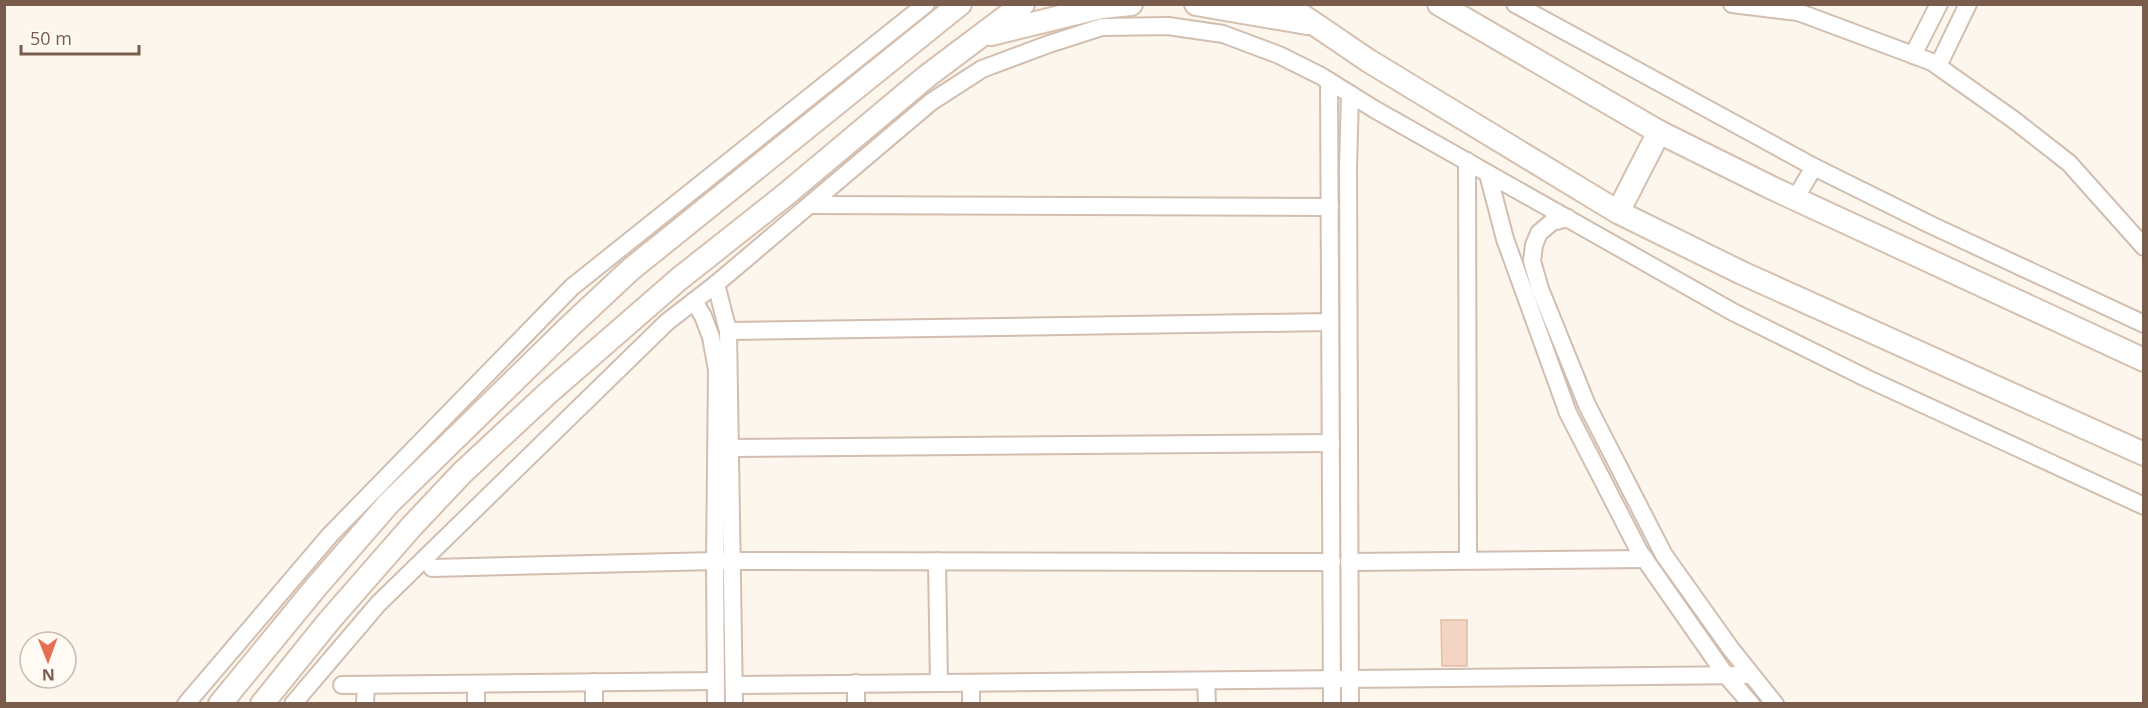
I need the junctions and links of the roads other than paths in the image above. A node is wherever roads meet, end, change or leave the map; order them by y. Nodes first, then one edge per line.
1 (926, 4) edge
2 (960, 4) edge
3 (1023, 4) edge
4 (1131, 4) edge
5 (1196, 4) edge
6 (1284, 4) edge
7 (1439, 4) edge
8 (1536, 4) edge
9 (1732, 4) edge
10 (1939, 4) edge
11 (1968, 4) edge
12 (1517, 5) edge
13 (1314, 24) junction
14 (980, 37) junction
15 (1913, 55) junction
16 (1938, 66) junction
17 (1329, 81) junction
18 (1350, 94) junction
19 (1659, 132) junction
20 (1467, 161) junction
21 (1814, 167) junction
22 (1488, 174) junction
23 (1795, 199) junction
24 (810, 205) junction
25 (1330, 207) junction
26 (1618, 212) junction
27 (1568, 219) junction
28 (2144, 247) edge
29 (716, 284) junction
30 (694, 301) junction
31 (1330, 322) junction
32 (2144, 324) edge
33 (728, 331) junction
34 (2144, 360) edge
35 (1331, 443) junction
36 (730, 448) junction
37 (2144, 454) edge
38 (2144, 506) edge
39 (1645, 559) junction
40 (1468, 560) junction
41 (715, 561) junction
42 (732, 561) junction
43 (937, 561) junction
44 (1332, 562) junction
45 (1349, 562) junction
46 (432, 568) dead end
47 (1725, 674) junction
48 (1751, 675) junction
49 (1350, 680) junction
50 (716, 681) junction
51 (1206, 681) junction
52 (1332, 681) junction
53 (594, 682) junction
54 (856, 683) junction
55 (939, 683) junction
56 (971, 683) junction
57 (476, 684) junction
58 (342, 685) dead end
59 (366, 685) junction
60 (734, 685) junction
61 (186, 704) edge
62 (220, 704) edge
63 (262, 704) edge
64 (293, 704) edge
65 (365, 704) edge
66 (476, 704) edge
67 (594, 704) edge
68 (716, 704) edge
69 (734, 704) edge
70 (856, 704) edge
71 (971, 704) edge
72 (1207, 704) edge
73 (1332, 704) edge
74 (1350, 704) edge
75 (1751, 704) edge
76 (1775, 704) edge

1 - 61 street
2 - 62 main road
3 - 14 main road
4 - 14 main road
5 - 13 main road
6 - 13 main road
7 - 19 main road
8 - 12 street
9 - 15 street
10 - 15 street
11 - 16 street
12 - 21 street
13 - 26 main road
14 - 63 main road
15 - 16 street
16 - 28 street
17 - 18 street
17 - 24 street
17 - 25 street
18 - 20 street
18 - 45 street
19 - 23 main road
19 - 26 main road
20 - 22 street
20 - 40 street
21 - 23 street
21 - 32 street
22 - 27 street
22 - 39 street
23 - 34 main road
24 - 25 street
24 - 29 street
25 - 31 street
26 - 37 main road
27 - 38 street
27 - 48 street
29 - 30 street
29 - 33 street
30 - 41 street
30 - 64 street
31 - 33 street
31 - 35 street
33 - 36 street
35 - 36 street
35 - 44 street
36 - 42 street
39 - 40 street
39 - 47 street
40 - 45 street
41 - 42 street
41 - 46 street
41 - 50 street
42 - 43 street
42 - 60 street
43 - 44 street
43 - 55 street
44 - 52 street
45 - 49 street
47 - 48 street
47 - 49 street
47 - 75 street
48 - 76 street
49 - 52 street
49 - 74 street
50 - 53 street
50 - 68 street
51 - 52 street
51 - 56 street
51 - 72 street
52 - 73 street
53 - 57 street
53 - 67 street
54 - 55 street
54 - 60 street
54 - 70 street
55 - 56 street
56 - 71 street
57 - 59 street
57 - 66 street
58 - 59 street
59 - 65 street
60 - 69 street

